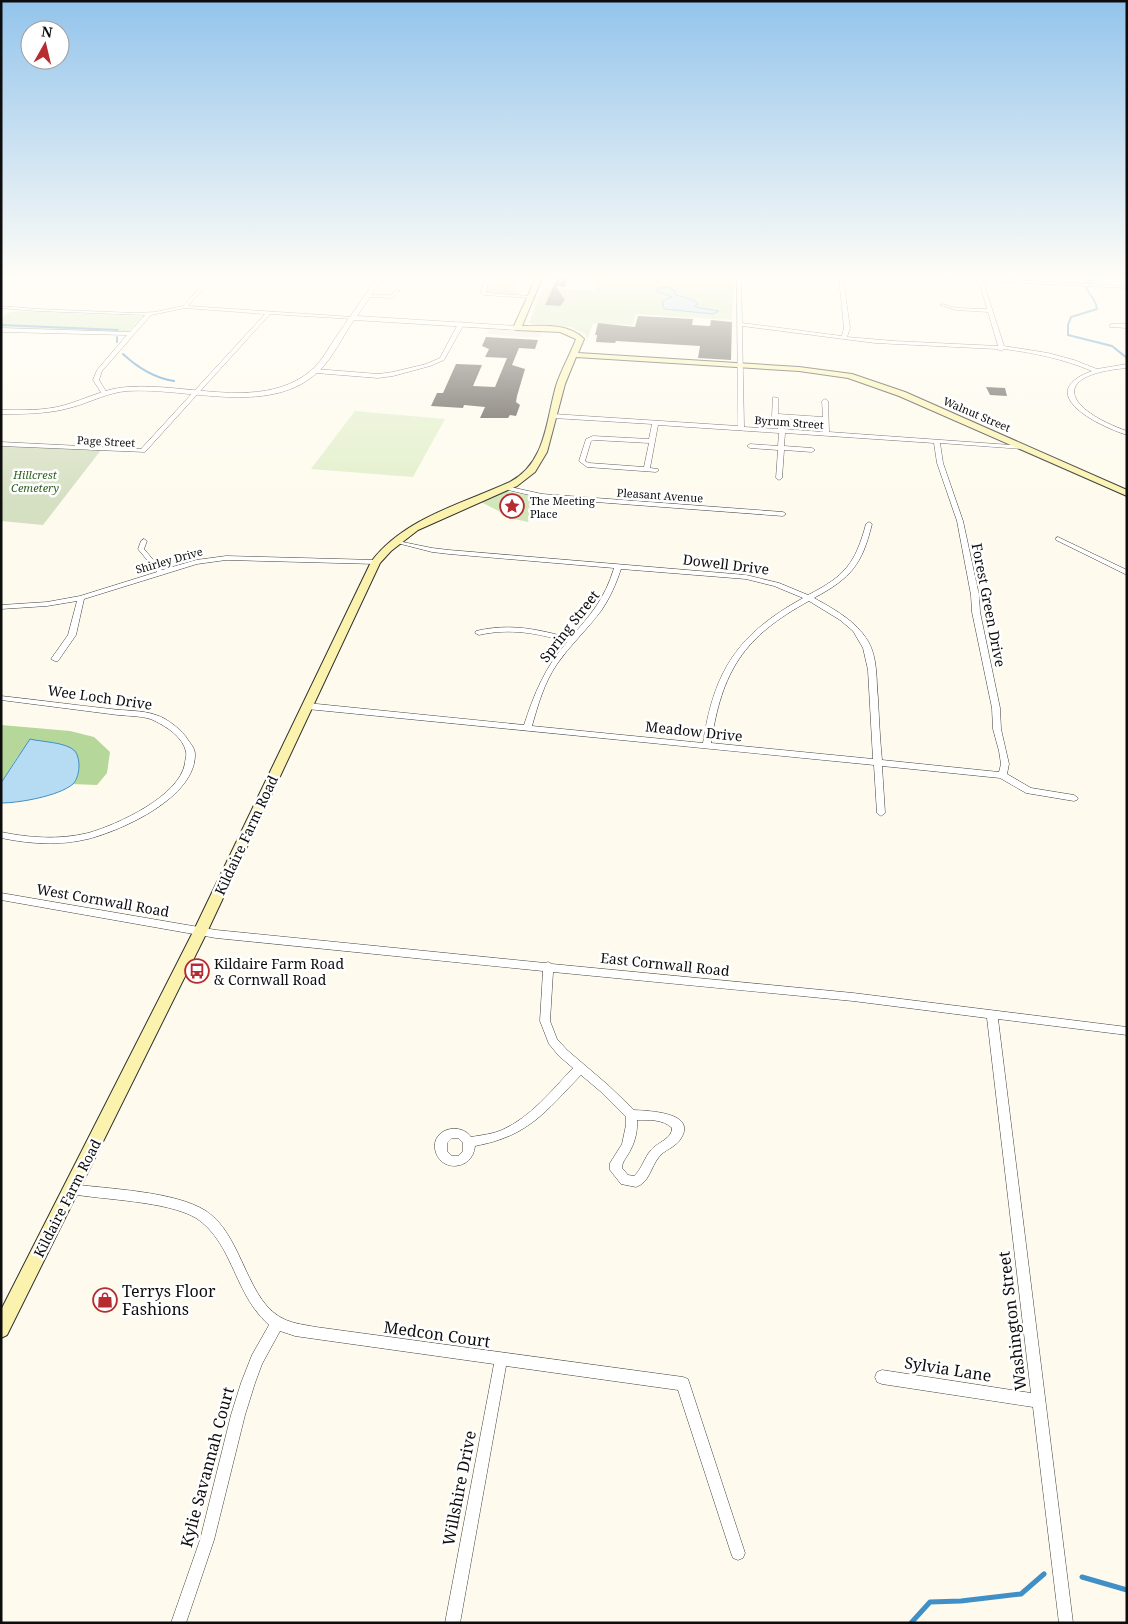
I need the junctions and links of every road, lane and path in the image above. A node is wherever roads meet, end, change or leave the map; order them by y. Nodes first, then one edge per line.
1 (113, 354) edge
2 (232, 354) edge
3 (328, 354) edge
4 (445, 354) edge
5 (740, 354) edge
6 (1048, 354) edge
7 (574, 355) joint
8 (741, 365) junction
9 (1127, 366) edge
10 (1095, 370) junction
11 (316, 371) junction
12 (198, 392) junction
13 (104, 393) junction
14 (775, 398) dead end
15 (825, 402) dead end
16 (1, 412) edge
17 (554, 413) junction
18 (775, 416) junction
19 (825, 419) junction
20 (655, 424) junction
21 (741, 429) junction
22 (782, 432) junction
23 (1127, 433) edge
24 (826, 434) junction
25 (652, 441) junction
26 (936, 441) junction
27 (1, 444) edge
28 (750, 446) dead end
29 (1023, 447) junction
30 (781, 448) junction
31 (812, 450) dead end
32 (647, 469) junction
33 (656, 470) dead end
34 (779, 478) dead end
35 (506, 488) junction
36 (1127, 493) edge
37 (783, 514) dead end
38 (869, 524) dead end
39 (1058, 539) dead end
40 (144, 541) dead end
41 (395, 541) junction
42 (376, 562) junction
43 (618, 566) junction
44 (1127, 572) edge
45 (161, 573) junction
46 (81, 598) junction
47 (810, 599) junction
48 (1, 608) edge
49 (479, 633) dead end
50 (572, 641) junction
51 (55, 659) dead end
52 (1, 698) edge
53 (307, 706) junction
54 (527, 728) junction
55 (707, 746) junction
56 (877, 763) junction
57 (1002, 775) junction
58 (1074, 798) dead end
59 (881, 814) dead end
60 (1, 835) edge
61 (1, 896) edge
62 (201, 930) junction
63 (548, 966) junction
64 (992, 1015) junction
65 (1127, 1031) edge
66 (580, 1068) junction
67 (631, 1115) junction
68 (470, 1142) dead end
69 (71, 1189) junction
70 (277, 1323) junction
71 (1, 1329) edge
72 (501, 1359) junction
73 (882, 1377) dead end
74 (1038, 1401) junction
75 (738, 1553) dead end
76 (178, 1623) edge
77 (452, 1623) edge
78 (1066, 1623) edge

1 - 13 street
2 - 12 street, Page Street
3 - 11 street
4 - 11 street
5 - 8 street
6 - 10 street
7 - 8 main road, Walnut Street
7 - 17 main road, Kildaire Farm Road
8 - 21 street
8 - 29 main road, Walnut Street
9 - 10 street
10 - 23 street
11 - 12 street
12 - 13 street
12 - 27 street, Page Street
13 - 16 street
14 - 18 street
15 - 19 street
17 - 20 street, Byrum Street
17 - 35 main road, Kildaire Farm Road
18 - 19 street
18 - 22 street
19 - 24 street
20 - 21 street, Byrum Street
20 - 25 street
21 - 22 street, Byrum Street
22 - 24 street, Byrum Street
22 - 30 street
24 - 26 street, Byrum Street
25 - 32 street
25 - 32 street
26 - 29 street, Byrum Street
26 - 57 street, Forest Green Drive
28 - 30 street
29 - 36 main road, Walnut Street
30 - 31 street
30 - 34 street
32 - 33 street
35 - 37 street, Pleasant Avenue
35 - 41 main road, Kildaire Farm Road
38 - 47 street
39 - 44 street
40 - 45 street
41 - 42 main road, Kildaire Farm Road
41 - 43 street, Dowell Drive
42 - 45 street, Shirley Drive
42 - 53 main road, Kildaire Farm Road
43 - 47 street, Dowell Drive
43 - 50 street, Spring Street
45 - 46 street, Shirley Drive
46 - 48 street, Shirley Drive
46 - 51 street
47 - 55 street
47 - 56 street, Dowell Drive
49 - 50 street
50 - 54 street, Spring Street
52 - 60 street, Wee Loch Drive
53 - 54 street, Meadow Drive
53 - 62 main road, Kildaire Farm Road
54 - 55 street, Meadow Drive
55 - 56 street, Meadow Drive
56 - 57 street, Meadow Drive
56 - 59 street, Dowell Drive
57 - 58 street, Meadow Drive
61 - 62 street, West Cornwall Road
62 - 63 street, East Cornwall Road
62 - 69 main road, Kildaire Farm Road
63 - 64 street, East Cornwall Road
63 - 66 street
64 - 65 street, East Cornwall Road
64 - 74 street, Washington Street
66 - 67 street
66 - 68 street
67 - 67 street
69 - 70 street, Medcon Court
69 - 71 main road, Kildaire Farm Road
70 - 72 street, Medcon Court
70 - 76 street, Kylie Savannah Court
72 - 75 street, Medcon Court
72 - 77 street, Willshire Drive
73 - 74 street, Sylvia Lane
74 - 78 street, Washington Street

